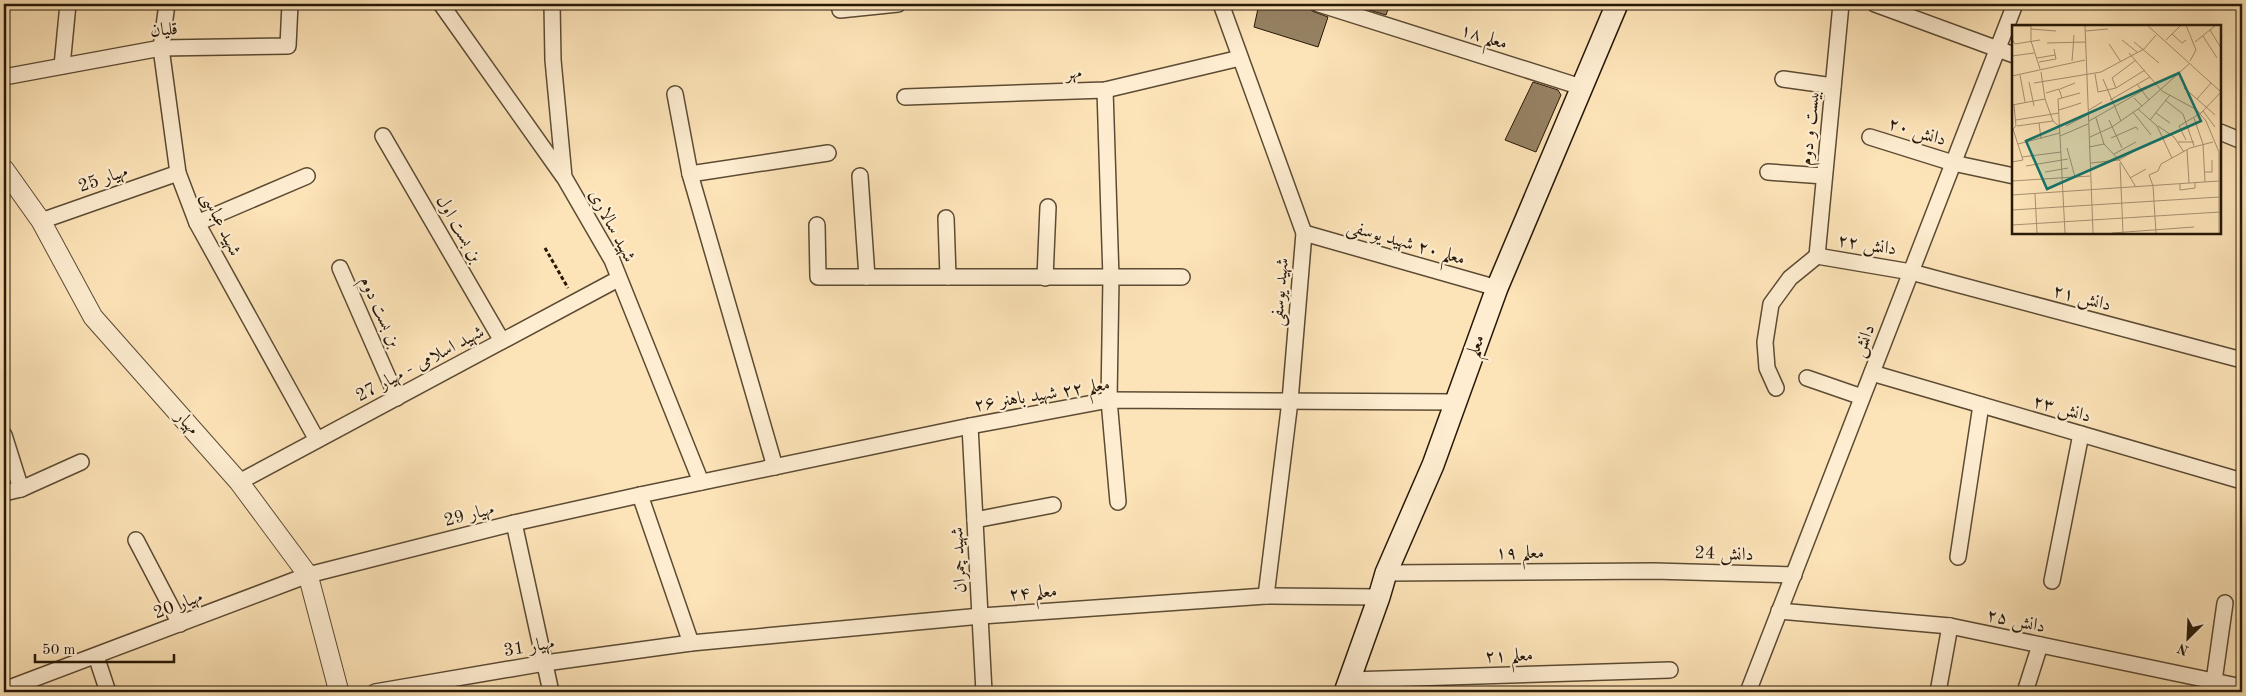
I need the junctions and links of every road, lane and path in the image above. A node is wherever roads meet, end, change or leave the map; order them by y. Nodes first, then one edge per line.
1 (68, 4) edge
2 (167, 4) edge
3 (290, 4) edge
4 (441, 4) edge
5 (552, 4) edge
6 (898, 4) edge
7 (1221, 4) edge
8 (1319, 4) edge
9 (1617, 4) edge
10 (1841, 4) edge
11 (1875, 4) edge
12 (2015, 4) edge
13 (840, 10) dead end
14 (161, 48) junction
15 (1998, 50) junction
16 (2012, 54) edge
17 (1240, 58) junction
18 (62, 66) junction
19 (4, 77) edge
20 (1783, 79) dead end
21 (1833, 86) junction
22 (1581, 88) junction
23 (1105, 90) junction
24 (675, 94) dead end
25 (905, 98) dead end
26 (2221, 132) edge
27 (383, 136) dead end
28 (1870, 137) dead end
29 (2242, 141) edge
30 (828, 153) dead end
31 (1953, 163) junction
32 (4, 169) edge
33 (1768, 172) dead end
34 (178, 173) junction
35 (690, 174) junction
36 (307, 176) dead end
37 (860, 176) dead end
38 (1824, 176) junction
39 (2012, 176) edge
40 (564, 177) junction
41 (1048, 208) dead end
42 (946, 218) dead end
43 (40, 221) junction
44 (197, 223) junction
45 (817, 225) dead end
46 (1304, 234) junction
47 (545, 248) dead end
48 (1817, 256) junction
49 (340, 268) dead end
50 (1911, 272) junction
51 (867, 277) junction
52 (1182, 277) dead end
53 (948, 278) junction
54 (1045, 278) junction
55 (1111, 278) junction
56 (618, 279) junction
57 (1498, 288) junction
58 (576, 302) junction
59 (502, 341) junction
60 (2242, 360) edge
61 (1872, 373) junction
62 (1807, 378) dead end
63 (1776, 388) dead end
64 (1862, 397) junction
65 (397, 398) junction
66 (1109, 400) junction
67 (1290, 401) junction
68 (1456, 402) junction
69 (1981, 405) junction
70 (970, 426) junction
71 (2081, 434) junction
72 (4, 435) edge
73 (318, 440) junction
74 (81, 462) dead end
75 (775, 467) junction
76 (2242, 481) edge
77 (239, 482) junction
78 (701, 482) junction
79 (21, 489) junction
80 (4, 493) edge
81 (640, 495) junction
82 (1118, 502) dead end
83 (1052, 505) dead end
84 (975, 520) junction
85 (514, 524) junction
86 (136, 540) dead end
87 (1958, 557) dead end
88 (1654, 571) joint
89 (1386, 573) junction
90 (308, 575) junction
91 (1794, 575) junction
92 (2052, 581) dead end
93 (1266, 596) junction
94 (1379, 597) junction
95 (2225, 603) dead end
96 (1779, 612) junction
97 (981, 616) junction
98 (180, 624) junction
99 (1950, 626) junction
100 (691, 643) junction
101 (2040, 645) junction
102 (96, 656) junction
103 (545, 663) junction
104 (1670, 670) dead end
105 (2214, 681) junction
106 (1347, 686) edge
107 (2242, 687) edge
108 (4, 690) edge
109 (1749, 691) edge
110 (108, 692) edge
111 (339, 692) edge
112 (375, 692) edge
113 (551, 692) edge
114 (984, 692) edge
115 (1938, 692) edge
116 (2026, 692) edge

1 - 18 street
2 - 14 street, شهید عباسی
3 - 14 street, قلیان
4 - 40 street
5 - 40 street, شهید سالاری
6 - 13 street
7 - 17 street, شهید یوسفی
8 - 22 street, معلم ۱۸
9 - 22 main road, معلم
10 - 21 street, بیست و دوم
11 - 15 street
12 - 15 street, دانش
14 - 18 street, قلیان
14 - 34 street, شهید عباسی
15 - 16 street
15 - 31 street, دانش
17 - 23 street, مهر
17 - 46 street, شهید یوسفی
18 - 19 street, قلیان
20 - 21 street
21 - 38 street, بیست و دوم
22 - 57 main road, معلم
23 - 25 street, مهر
23 - 55 street
24 - 35 street
26 - 29 street
27 - 59 street, بن بست اول
28 - 31 street, دانش ۲۰
30 - 35 street
31 - 39 street, دانش ۲۰
31 - 50 street, دانش
32 - 43 street, مهیار
33 - 38 street
34 - 43 street, مهیار 25
34 - 44 street, شهید عباسی
35 - 75 street
36 - 44 street
37 - 51 street
38 - 48 street, بیست و دوم
40 - 56 street, شهید سالاری
41 - 54 street
42 - 53 street
43 - 77 street, مهیار
44 - 73 street, شهید عباسی
45 - 51 street
46 - 57 street, معلم ۲۰ شهید یوسفی
46 - 67 street, شهید یوسفی
47 - 58 path
48 - 50 street, دانش ۲۲
48 - 63 street
49 - 65 street, بن بست دوم
50 - 60 street, دانش ٢١
50 - 61 street, دانش
51 - 53 street
52 - 55 street
53 - 54 street
54 - 55 street
55 - 66 street
56 - 58 street, شهید اسلامی - مهیار 27
56 - 78 street, شهید سالاری
57 - 68 main road, معلم
58 - 59 street, شهید اسلامی - مهیار 27
59 - 65 street, شهید اسلامی - مهیار 27
61 - 64 street, دانش
61 - 69 street, دانش ٢٣
62 - 64 street
64 - 91 street, دانش
65 - 73 street, شهید اسلامی - مهیار 27
66 - 67 street, معلم ۲۲ شهید باهنر ۲۶
66 - 70 street, معلم ۲۲ شهید باهنر ۲۶
66 - 82 street
67 - 68 street, معلم ۲۲ شهید باهنر ۲۶
67 - 93 street, شهید یوسفی
68 - 89 main road, معلم
69 - 71 street, دانش ٢٣
69 - 87 street
70 - 75 street, معلم ۲۲ شهید باهنر ۲۶
70 - 84 street, شهید چمران
71 - 76 street, دانش ٢٣
71 - 92 street
72 - 79 street
73 - 77 street, شهید اسلامی - مهیار 27
74 - 79 street
75 - 78 street, معلم ۲۲ شهید باهنر ۲۶
77 - 90 street, مهیار
78 - 81 street, مهیار 29
79 - 80 street
81 - 85 street, مهیار 29
81 - 100 street
83 - 84 street
84 - 97 street, شهید چمران
85 - 90 street, مهیار 29
85 - 103 street
86 - 98 street
88 - 89 street, معلم ۱۹
88 - 91 street, دانش 24
89 - 94 main road, معلم
90 - 98 street, مهیار 20
90 - 111 street, مهیار
91 - 96 street, دانش
93 - 94 street, معلم ۲۴
93 - 97 street, معلم ۲۴
94 - 106 main road, معلم
95 - 105 street
96 - 99 street, دانش ۲۵
96 - 109 street, دانش
97 - 100 street, معلم ۲۴
97 - 114 street, شهید چمران
98 - 102 street, مهیار 20
99 - 101 street, دانش ۲۵
99 - 115 street
100 - 103 street, مهیار 31
101 - 105 street, دانش ۲۵
101 - 116 street
102 - 108 street, مهیار 20
102 - 110 street
103 - 112 street, مهیار 31
103 - 113 street
104 - 106 street, معلم ۲۱
105 - 107 street, دانش ۲۵

